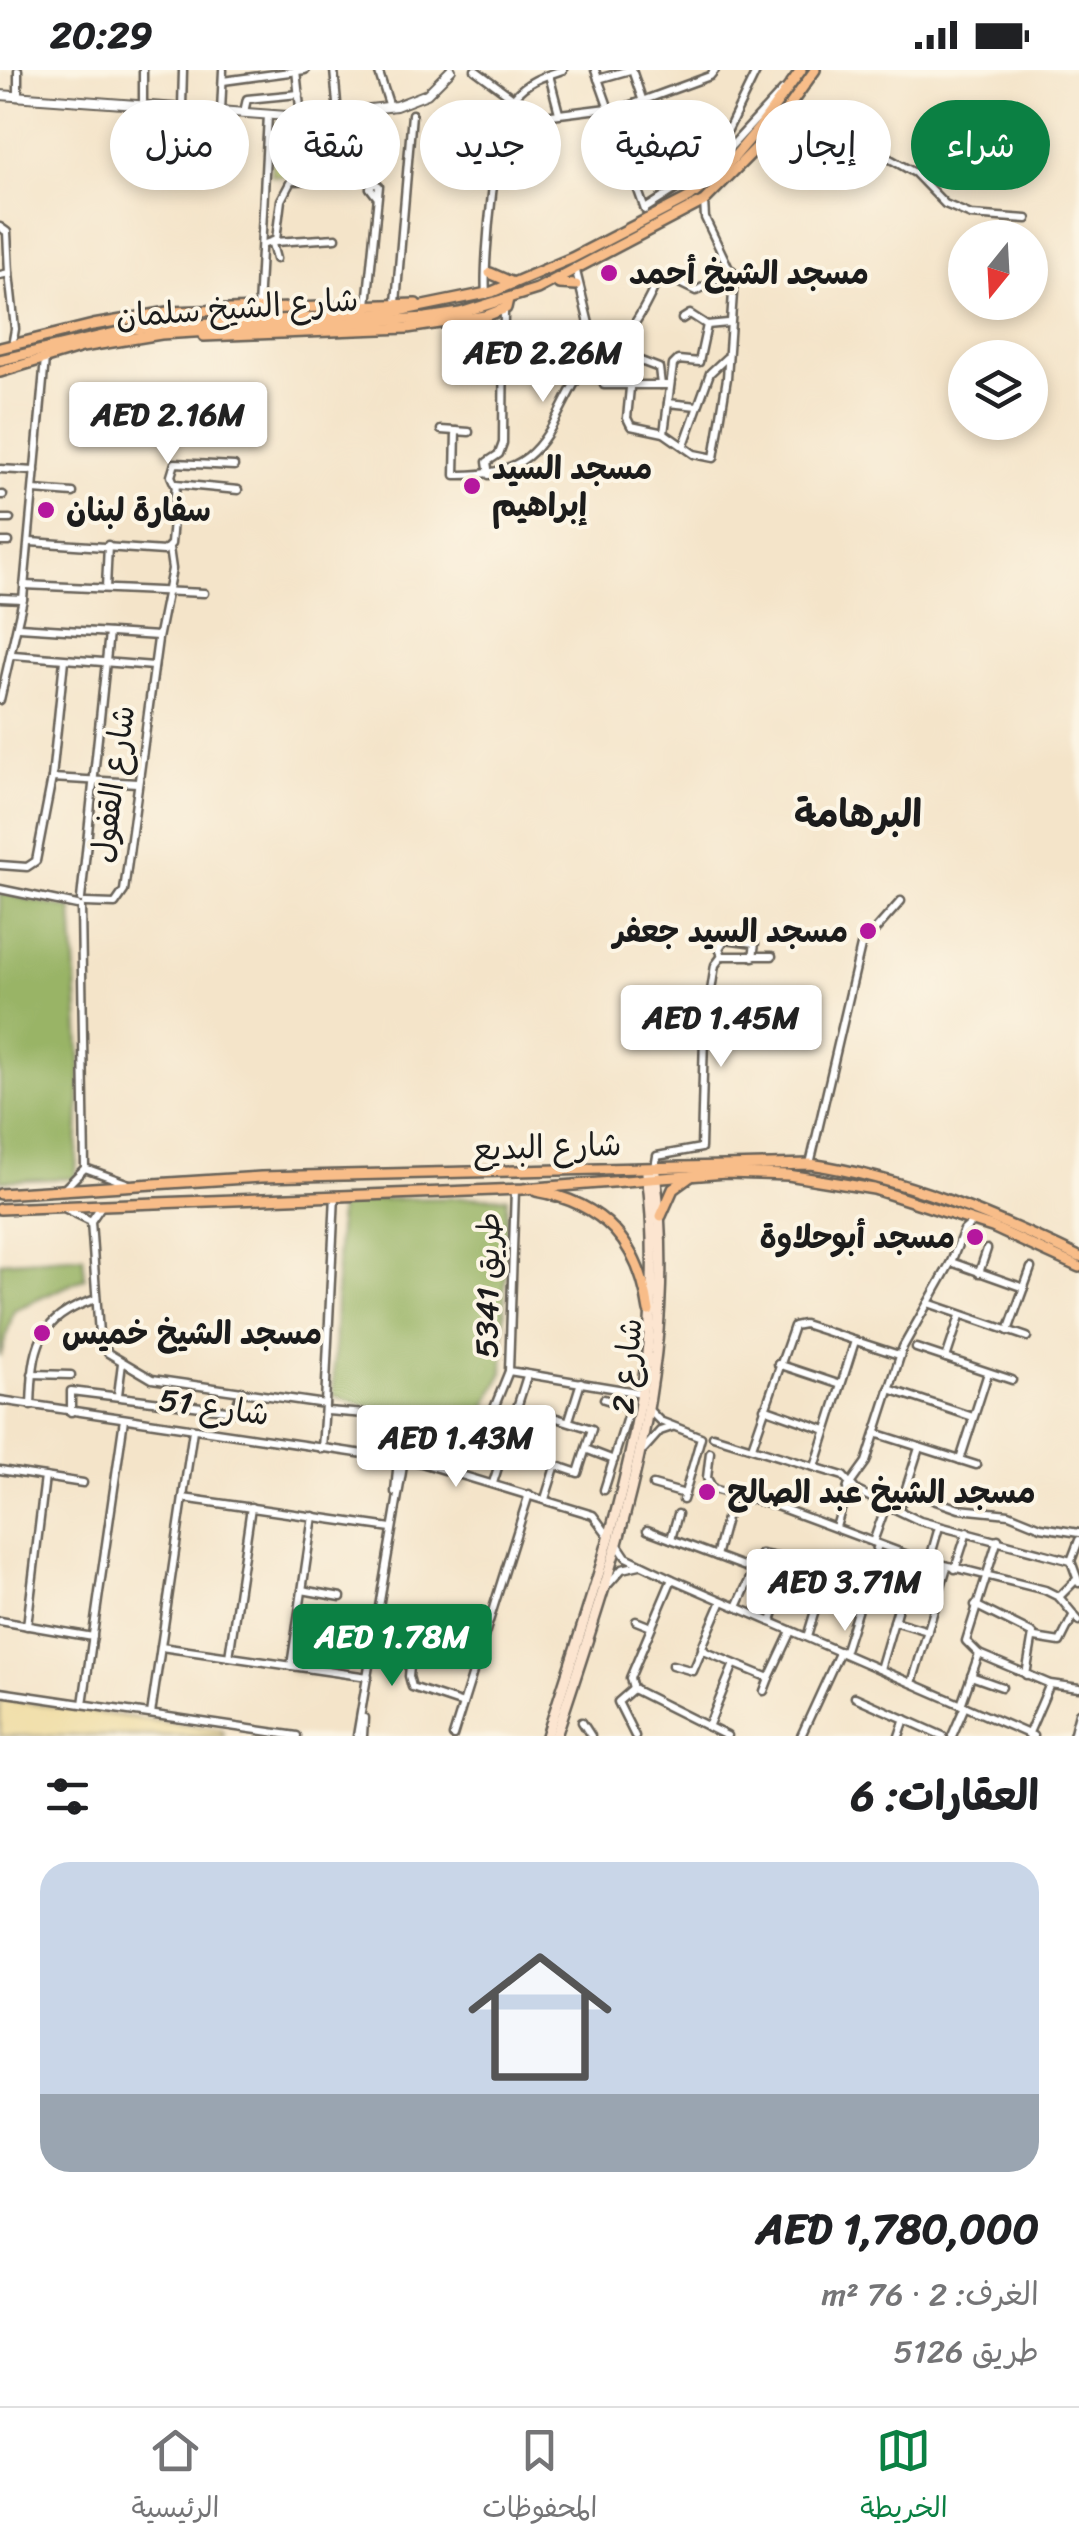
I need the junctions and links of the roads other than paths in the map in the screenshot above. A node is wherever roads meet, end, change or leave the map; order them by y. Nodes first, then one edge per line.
1 (18, 70) edge
2 (143, 70) edge
3 (184, 70) edge
4 (223, 70) edge
5 (296, 70) edge
6 (305, 70) edge
7 (334, 70) edge
8 (378, 70) edge
9 (448, 70) edge
10 (475, 70) edge
11 (563, 70) edge
12 (595, 70) edge
13 (631, 70) edge
14 (715, 70) edge
15 (757, 70) edge
16 (800, 70) edge
17 (815, 70) edge
18 (548, 74) junction
19 (598, 80) junction
20 (222, 81) junction
21 (792, 83) junction
22 (299, 94) junction
23 (0, 96) edge
24 (18, 97) junction
25 (513, 98) joint
26 (142, 100) edge
27 (182, 100) edge
28 (221, 100) edge
29 (247, 100) edge
30 (300, 100) edge
31 (337, 100) edge
32 (388, 100) edge
33 (556, 100) edge
34 (605, 100) edge
35 (641, 100) joint
36 (797, 100) edge
37 (110, 103) edge
38 (400, 103) edge
39 (249, 113) edge
40 (736, 113) edge
41 (412, 114) dead end
42 (269, 118) joint
43 (736, 140) edge
44 (756, 147) edge
45 (891, 160) edge
46 (285, 190) edge
47 (496, 190) edge
48 (637, 190) edge
49 (682, 190) edge
50 (378, 196) dead end
51 (704, 201) junction
52 (645, 215) junction
53 (1026, 219) dead end
54 (0, 227) edge
55 (336, 238) dead end
56 (274, 243) junction
57 (262, 245) junction
58 (276, 259) dead end
59 (488, 260) junction
60 (569, 260) junction
61 (578, 270) junction
62 (732, 270) junction
63 (9, 273) junction
64 (490, 273) junction
65 (0, 275) edge
66 (515, 284) junction
67 (580, 287) junction
68 (537, 290) junction
69 (495, 300) junction
70 (396, 303) junction
71 (366, 305) junction
72 (429, 305) junction
73 (258, 309) junction
74 (168, 312) junction
75 (682, 318) dead end
76 (728, 322) junction
77 (407, 324) junction
78 (707, 325) junction
79 (168, 326) junction
80 (15, 329) junction
81 (626, 334) junction
82 (26, 342) junction
83 (12, 346) junction
84 (0, 348) edge
85 (597, 350) junction
86 (44, 358) junction
87 (505, 358) junction
88 (727, 358) junction
89 (0, 360) edge
90 (569, 360) dead end
91 (21, 366) junction
92 (0, 372) edge
93 (40, 377) junction
94 (665, 385) junction
95 (630, 388) junction
96 (668, 403) junction
97 (697, 406) junction
98 (441, 430) dead end
99 (456, 432) junction
100 (469, 432) dead end
101 (664, 433) junction
102 (684, 444) junction
103 (234, 466) dead end
104 (0, 469) edge
105 (36, 471) junction
106 (489, 475) junction
107 (175, 485) junction
108 (34, 490) junction
109 (238, 490) dead end
110 (72, 492) dead end
111 (0, 518) edge
112 (10, 519) dead end
113 (30, 542) junction
114 (108, 545) junction
115 (169, 548) junction
116 (24, 585) junction
117 (106, 588) junction
118 (169, 591) junction
119 (204, 593) dead end
120 (0, 598) edge
121 (23, 599) junction
122 (19, 627) junction
123 (109, 633) junction
124 (158, 636) junction
125 (13, 655) junction
126 (64, 660) junction
127 (106, 663) junction
128 (154, 666) junction
129 (3, 674) edge
130 (0, 700) edge
131 (52, 778) junction
132 (92, 780) junction
133 (137, 784) junction
134 (0, 864) edge
135 (0, 889) edge
136 (901, 902) dead end
137 (81, 903) junction
138 (722, 956) junction
139 (754, 956) junction
140 (772, 956) dead end
141 (810, 1164) junction
142 (85, 1168) junction
143 (651, 1173) junction
144 (691, 1176) junction
145 (130, 1184) junction
146 (64, 1188) junction
147 (519, 1189) junction
148 (335, 1193) junction
149 (0, 1194) edge
150 (102, 1205) junction
151 (58, 1206) junction
152 (0, 1209) edge
153 (941, 1211) junction
154 (661, 1216) junction
155 (91, 1221) junction
156 (974, 1221) junction
157 (961, 1235) junction
158 (987, 1249) dead end
159 (1079, 1257) edge
160 (951, 1262) junction
161 (1079, 1267) edge
162 (1031, 1268) dead end
163 (979, 1273) junction
164 (1024, 1288) junction
165 (96, 1298) junction
166 (928, 1303) junction
167 (649, 1310) junction
168 (960, 1316) junction
169 (1008, 1330) junction
170 (1028, 1337) dead end
171 (855, 1340) junction
172 (916, 1348) dead end
173 (900, 1355) junction
174 (946, 1358) junction
175 (122, 1363) junction
176 (778, 1364) junction
177 (509, 1372) junction
178 (988, 1373) junction
179 (32, 1374) junction
180 (72, 1375) dead end
181 (527, 1376) junction
182 (1012, 1380) dead end
183 (581, 1382) junction
184 (841, 1384) junction
185 (889, 1389) junction
186 (242, 1391) junction
187 (643, 1393) junction
188 (118, 1395) junction
189 (604, 1399) dead end
190 (0, 1400) edge
191 (31, 1406) junction
192 (326, 1407) junction
193 (764, 1408) junction
194 (650, 1411) junction
195 (71, 1412) junction
196 (973, 1417) junction
197 (124, 1420) junction
198 (570, 1420) junction
199 (511, 1426) junction
200 (673, 1426) junction
201 (193, 1430) junction
202 (826, 1430) junction
203 (875, 1433) junction
204 (538, 1435) junction
205 (714, 1436) dead end
206 (468, 1444) junction
207 (322, 1448) junction
208 (752, 1448) junction
209 (919, 1448) junction
210 (644, 1449) junction
211 (588, 1450) junction
212 (710, 1452) dead end
213 (401, 1459) junction
214 (614, 1460) junction
215 (960, 1460) junction
216 (976, 1465) dead end
217 (555, 1466) junction
218 (815, 1467) junction
219 (0, 1470) edge
220 (460, 1472) junction
221 (45, 1477) junction
222 (83, 1482) dead end
223 (851, 1482) junction
224 (493, 1483) junction
225 (653, 1486) dead end
226 (604, 1490) dead end
227 (907, 1491) junction
228 (529, 1494) junction
229 (732, 1496) junction
230 (183, 1498) junction
231 (623, 1498) junction
232 (545, 1500) junction
233 (887, 1503) junction
234 (251, 1508) junction
235 (900, 1510) junction
236 (678, 1514) dead end
237 (593, 1515) junction
238 (313, 1516) junction
239 (836, 1527) junction
240 (939, 1527) junction
241 (390, 1528) junction
242 (647, 1530) dead end
243 (967, 1532) junction
244 (1079, 1536) edge
245 (670, 1539) junction
246 (998, 1539) junction
247 (614, 1543) junction
248 (876, 1544) junction
249 (716, 1556) junction
250 (913, 1557) junction
251 (789, 1559) junction
252 (1071, 1561) junction
253 (929, 1562) junction
254 (641, 1565) junction
255 (828, 1568) junction
256 (951, 1568) junction
257 (751, 1570) junction
258 (869, 1575) junction
259 (985, 1576) junction
260 (672, 1579) junction
261 (1077, 1582) edge
262 (606, 1588) junction
263 (302, 1590) junction
264 (341, 1597) dead end
265 (1059, 1597) junction
266 (722, 1601) junction
267 (975, 1604) junction
268 (738, 1607) junction
269 (378, 1614) junction
270 (1076, 1619) edge
271 (0, 1621) edge
272 (636, 1621) dead end
273 (771, 1622) junction
274 (894, 1622) junction
275 (27, 1626) junction
276 (651, 1628) junction
277 (791, 1631) junction
278 (928, 1632) junction
279 (93, 1637) junction
280 (807, 1637) junction
281 (1035, 1638) junction
282 (161, 1647) junction
283 (702, 1650) junction
284 (842, 1652) junction
285 (979, 1654) junction
286 (229, 1657) junction
287 (734, 1664) junction
288 (672, 1665) dead end
289 (291, 1666) junction
290 (880, 1669) junction
291 (1026, 1675) junction
292 (971, 1676) junction
293 (368, 1677) junction
294 (769, 1678) junction
295 (912, 1683) junction
296 (1050, 1684) junction
297 (1002, 1688) dead end
298 (1079, 1688) edge
299 (633, 1689) junction
300 (764, 1691) dead end
301 (0, 1692) edge
302 (855, 1697) dead end
303 (83, 1704) junction
304 (463, 1704) junction
305 (963, 1706) junction
306 (1079, 1712) edge
307 (151, 1714) junction
308 (905, 1719) junction
309 (582, 1722) dead end
310 (230, 1726) junction
311 (708, 1727) junction
312 (549, 1735) edge
313 (1030, 1735) edge
314 (230, 1736) edge
315 (298, 1736) edge
316 (360, 1736) edge
317 (452, 1736) edge
318 (591, 1736) edge
319 (634, 1736) edge
320 (725, 1736) edge
321 (802, 1736) edge
322 (899, 1736) edge
323 (943, 1736) edge
324 (952, 1736) edge
325 (1073, 1736) edge

1 - 24 street
2 - 26 street
3 - 27 street
4 - 20 street
5 - 6 street
5 - 20 street
5 - 22 street
7 - 31 street
8 - 32 street
9 - 38 street
10 - 25 street
11 - 18 street
12 - 19 street
13 - 19 street
13 - 35 street
14 - 35 street
15 - 40 street
16 - 21 main road, شارع الشيخ سلمان
17 - 36 main road, شارع الشيخ سلمان
18 - 25 street
18 - 33 street
19 - 34 street
20 - 28 street
21 - 43 street
21 - 52 main road, شارع الشيخ سلمان
22 - 29 street
22 - 30 street
23 - 24 street
24 - 37 street
39 - 42 street
41 - 70 street
42 - 57 street
44 - 51 main road, شارع الشيخ سلمان
45 - 53 street
46 - 56 street
47 - 59 street
48 - 52 street
49 - 52 street
50 - 71 street
51 - 61 main road, شارع الشيخ سلمان
51 - 62 street
52 - 60 main road, شارع الشيخ سلمان
54 - 63 street
55 - 56 street
56 - 57 street
56 - 58 street
57 - 73 street
59 - 64 street
59 - 69 street
60 - 61 street
60 - 66 main road, شارع الشيخ سلمان
61 - 67 main road
61 - 67 street
61 - 68 main road, شارع الشيخ سلمان
62 - 76 street
62 - 81 street
63 - 65 street
63 - 80 street
64 - 66 main road
64 - 69 street
66 - 69 main road, شارع الشيخ سلمان
67 - 68 main road
67 - 85 street
68 - 69 main road, شارع الشيخ سلمان
69 - 72 main road, شارع الشيخ سلمان
69 - 77 main road
69 - 77 main road, شارع الشيخ سلمان
69 - 87 street
70 - 71 main road
70 - 72 main road
71 - 73 main road
72 - 79 main road, شارع الشيخ سلمان
73 - 74 main road
74 - 79 main road
74 - 82 main road
75 - 78 street
76 - 78 street
76 - 88 street
77 - 86 main road, شارع الشيخ سلمان
78 - 94 street
79 - 89 main road, شارع الشيخ سلمان
80 - 82 street
80 - 83 street
81 - 85 street
81 - 94 street
82 - 83 main road
83 - 84 main road
85 - 95 street
85 - 106 street
86 - 91 main road, شارع الشيخ سلمان
86 - 93 street
87 - 90 street
87 - 106 street
88 - 97 street
88 - 102 street
91 - 92 main road, شارع الشيخ سلمان
91 - 93 street
93 - 105 street
94 - 95 street
94 - 96 street
95 - 101 street
96 - 97 street
96 - 101 street
97 - 102 street
98 - 99 street
99 - 100 street
99 - 106 street
101 - 102 street
103 - 107 street
104 - 105 street
105 - 108 street
107 - 109 street
107 - 115 street, شارع القفول
108 - 110 street
108 - 113 street
111 - 112 street
113 - 114 street
113 - 116 street
114 - 115 street
114 - 117 street
115 - 118 street, شارع القفول
116 - 117 street
116 - 121 street
117 - 118 street
118 - 119 street
118 - 124 street, شارع القفول
120 - 121 street
121 - 122 street
122 - 123 street
122 - 125 street
123 - 124 street
123 - 127 street
124 - 128 street, شارع القفول
125 - 126 street
125 - 129 street
126 - 127 street
126 - 131 street
127 - 128 street
127 - 132 street
128 - 133 street, شارع القفول
129 - 130 street
131 - 132 street
131 - 134 street
132 - 133 street
132 - 137 street
133 - 137 street, شارع القفول
135 - 137 street, شارع القفول
136 - 141 street
137 - 142 street
138 - 139 street
138 - 139 street
138 - 143 street
139 - 140 street
141 - 143 main road, شارع البديع
141 - 159 main road, شارع البديع
142 - 145 street
142 - 146 street
143 - 144 main road, شارع البديع
143 - 145 main road, شارع البديع
143 - 147 main road, شارع البديع
143 - 154 main road, شارع 2
143 - 167 main road, شارع 2
144 - 153 main road, شارع البديع
144 - 154 main road
145 - 146 main road, شارع البديع
146 - 149 main road, شارع البديع
147 - 148 main road, شارع البديع
147 - 167 main road
147 - 177 street, طريق 5341
148 - 150 main road, شارع البديع
148 - 192 street
150 - 151 main road, شارع البديع
150 - 155 street
151 - 152 main road, شارع البديع
151 - 155 street
153 - 156 main road, شارع البديع
153 - 157 street
154 - 194 main road, شارع 2
155 - 165 street
156 - 157 street
156 - 161 main road, شارع البديع
157 - 160 street
158 - 163 street
160 - 163 street
160 - 166 street
162 - 164 street
163 - 164 street
164 - 169 street
165 - 175 street
165 - 179 street
166 - 168 street
166 - 173 street
167 - 187 main road, شارع 2
168 - 169 street
168 - 174 street
169 - 170 street
171 - 173 street
171 - 176 street
171 - 184 street
172 - 174 street
173 - 185 street
174 - 178 street
175 - 186 street
175 - 188 street
176 - 184 street
176 - 193 street
177 - 181 street, طريق 5341
177 - 206 street
178 - 182 street
178 - 196 street
179 - 180 street
179 - 191 street
181 - 183 street
181 - 199 street, طريق 5341
183 - 187 street
183 - 198 street
184 - 202 street
185 - 196 street
185 - 203 street
186 - 188 street
186 - 192 street
187 - 231 main road, شارع 2
188 - 195 street
189 - 214 street
190 - 191 street, شارع 51
191 - 195 street, شارع 51
192 - 206 street
192 - 207 street
193 - 202 street
193 - 208 street
194 - 200 street
194 - 210 main road, شارع 2
195 - 197 street, شارع 51
196 - 215 street
197 - 201 street, شارع 51
197 - 279 street
198 - 204 street
198 - 211 street
199 - 204 street
199 - 224 street, طريق 5341
200 - 210 street
200 - 225 street
201 - 207 street, شارع 51
201 - 230 street
202 - 218 street
203 - 209 street
203 - 223 street
204 - 217 street
205 - 208 street
206 - 220 street
207 - 213 street, شارع 51
208 - 218 street
209 - 215 street
209 - 227 street
210 - 247 main road, شارع 2
211 - 214 street
211 - 217 street
212 - 229 street
213 - 220 street, شارع 51
213 - 241 street
214 - 226 street
215 - 216 street
217 - 232 street
218 - 223 street
219 - 221 street
220 - 224 street, شارع 51
221 - 222 street
221 - 275 street
223 - 233 street
223 - 239 street
224 - 228 street, شارع 51
227 - 235 street
227 - 244 street
228 - 232 street, شارع 51
228 - 304 street
229 - 239 street
229 - 249 street
230 - 234 street
230 - 282 street
231 - 237 street
231 - 247 main road, شارع 2
232 - 237 street, شارع 51
233 - 235 street
233 - 248 street
234 - 238 street
234 - 286 street
235 - 240 street
236 - 245 street
237 - 247 street
238 - 241 street
238 - 263 street
239 - 248 street
240 - 243 street
240 - 253 street
241 - 269 street
242 - 245 street
243 - 246 street
243 - 256 street
244 - 252 street
245 - 249 street
246 - 252 street
246 - 259 street
247 - 254 street
247 - 262 main road, شارع 2
247 - 312 main road, شارع 2
248 - 250 street
248 - 258 street
249 - 257 street
250 - 253 street
250 - 274 street
251 - 255 street
251 - 257 street
251 - 273 street
252 - 261 street
253 - 256 street
254 - 260 street
254 - 262 street
255 - 258 street
255 - 280 street
256 - 259 street
256 - 278 street
257 - 268 street
258 - 284 street
259 - 265 street
259 - 267 street
260 - 266 street
260 - 276 street
261 - 265 street
262 - 312 main road, شارع 2
263 - 264 street
263 - 289 street
265 - 270 street
266 - 268 street
266 - 283 street
267 - 281 street
267 - 285 street
268 - 273 street
269 - 293 street
269 - 304 street
270 - 281 street
271 - 275 street
272 - 276 street
273 - 277 street
274 - 278 street
274 - 290 street
275 - 279 street
276 - 299 street
277 - 280 street
277 - 294 street
278 - 295 street
279 - 303 street
280 - 284 street
281 - 291 street
282 - 286 street
282 - 307 street
283 - 287 street
283 - 288 street
284 - 290 street
284 - 321 street
285 - 291 street
285 - 292 street
286 - 289 street
287 - 294 street
287 - 311 street
289 - 293 street
290 - 295 street
291 - 296 street
292 - 297 street
292 - 305 street
293 - 316 street
294 - 300 street
295 - 305 street
296 - 298 street
296 - 313 street
299 - 311 street
299 - 319 street
301 - 303 street
302 - 308 street
303 - 307 street
304 - 317 street
305 - 313 street
305 - 324 street
306 - 325 street
307 - 310 street
308 - 322 street
308 - 323 street
309 - 318 street
310 - 314 street
310 - 315 street
311 - 320 street

